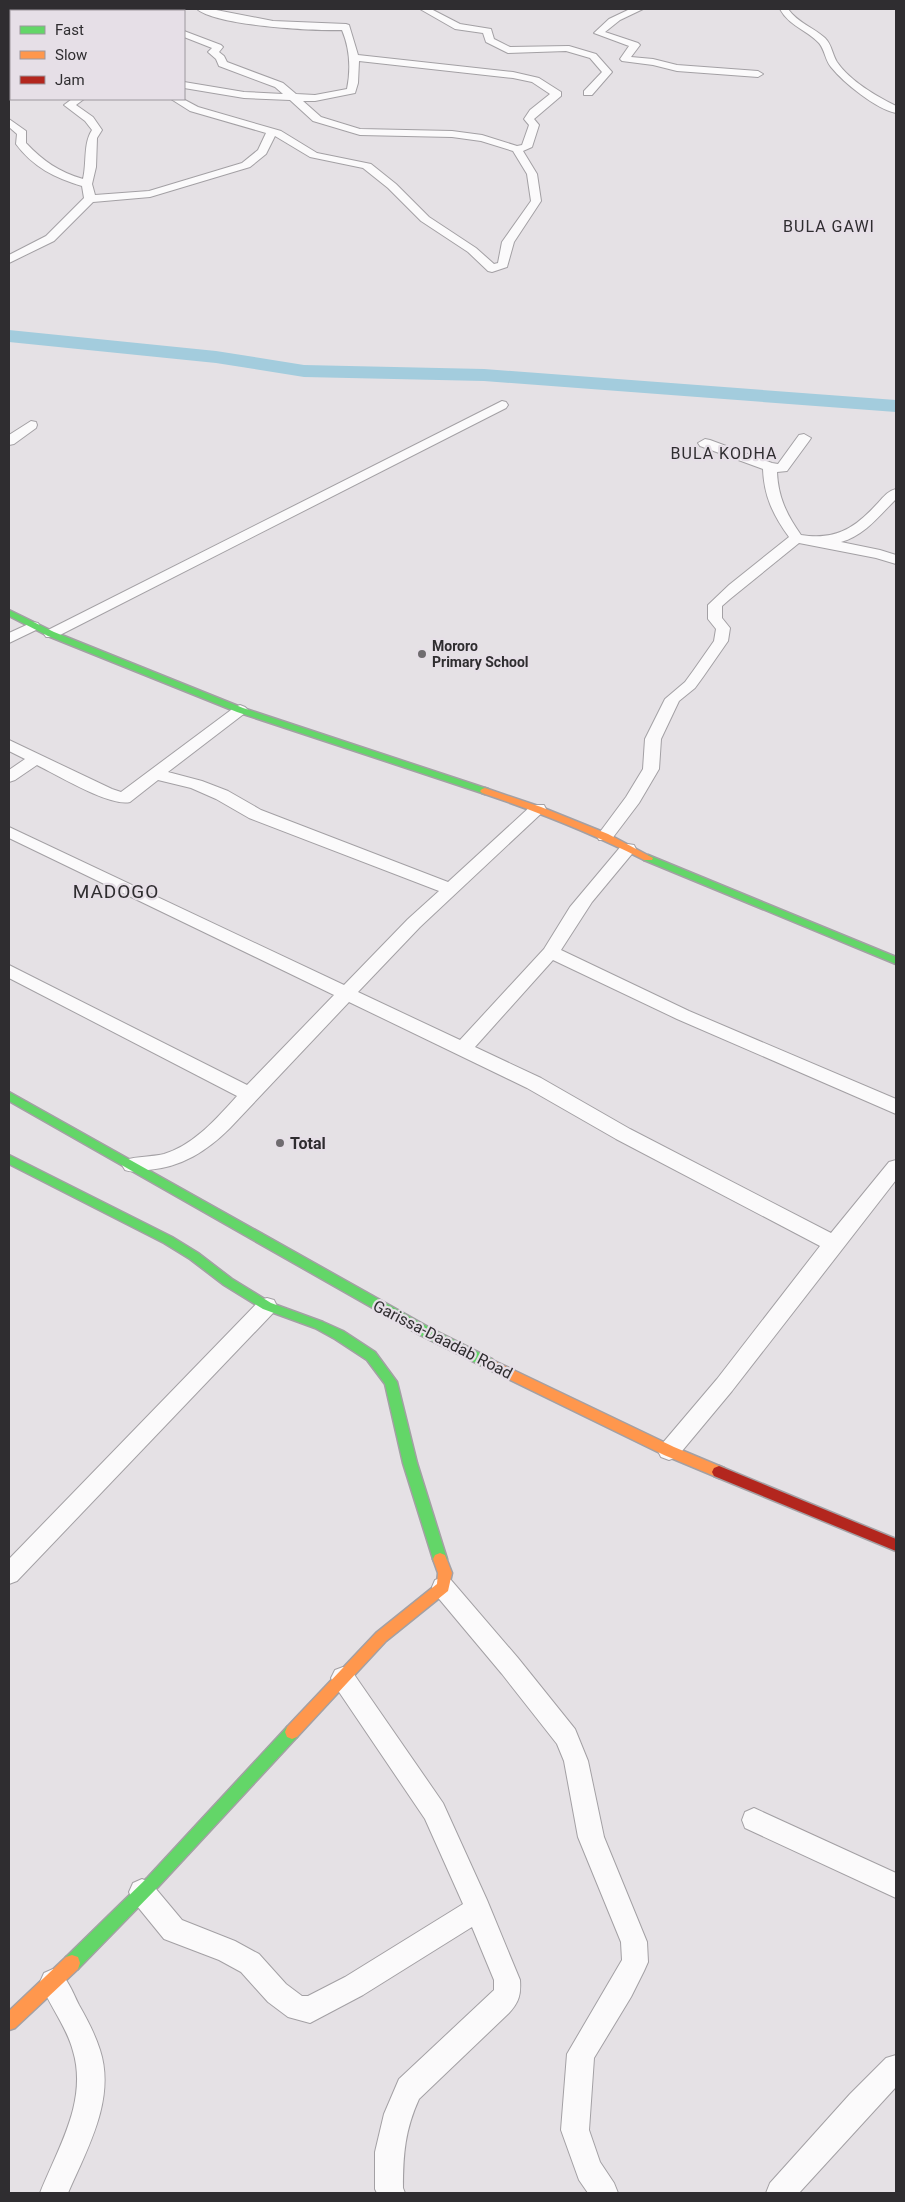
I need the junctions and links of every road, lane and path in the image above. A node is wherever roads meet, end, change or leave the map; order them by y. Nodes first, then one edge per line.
1 (202, 9) edge
2 (425, 9) edge
3 (614, 9) edge
4 (638, 9) edge
5 (784, 9) edge
6 (625, 13) junction
7 (185, 34) edge
8 (353, 57) junction
9 (758, 74) dead end
10 (185, 85) edge
11 (588, 93) dead end
12 (290, 97) junction
13 (77, 100) edge
14 (178, 100) edge
15 (896, 110) edge
16 (9, 122) edge
17 (272, 132) junction
18 (517, 149) junction
19 (87, 184) junction
20 (90, 199) junction
21 (9, 260) edge
22 (502, 405) dead end
23 (31, 425) dead end
24 (804, 438) dead end
25 (9, 441) edge
26 (706, 443) dead end
27 (770, 467) junction
28 (896, 493) edge
29 (796, 538) junction
30 (821, 543) junction
31 (896, 560) edge
32 (11, 615) edge
33 (33, 626) junction
34 (50, 634) junction
35 (9, 639) edge
36 (240, 710) junction
37 (9, 745) edge
38 (36, 759) junction
39 (158, 775) junction
40 (9, 777) edge
41 (538, 810) junction
42 (9, 832) edge
43 (604, 836) junction
44 (628, 849) junction
45 (450, 889) junction
46 (550, 952) junction
47 (896, 961) edge
48 (9, 971) edge
49 (346, 992) junction
50 (463, 1049) junction
51 (250, 1094) junction
52 (9, 1096) edge
53 (896, 1107) edge
54 (9, 1158) edge
55 (132, 1165) junction
56 (896, 1167) edge
57 (832, 1244) junction
58 (267, 1306) junction
59 (669, 1452) junction
60 (896, 1545) edge
61 (9, 1574) edge
62 (443, 1587) junction
63 (343, 1678) junction
64 (754, 1820) dead end
65 (896, 1886) edge
66 (142, 1892) junction
67 (478, 1909) junction
68 (53, 1982) junction
69 (9, 2022) edge
70 (896, 2068) edge
71 (54, 2193) edge
72 (392, 2193) edge
73 (604, 2193) edge
74 (780, 2193) edge

1 - 8 street
2 - 11 street
3 - 6 street
4 - 6 street
5 - 15 street
6 - 9 street
7 - 12 street
8 - 12 street
8 - 18 street
10 - 12 street
12 - 18 street
13 - 19 street
14 - 17 street
16 - 19 street
17 - 18 street
17 - 20 street
19 - 20 street
20 - 21 street
22 - 34 street
23 - 25 street
24 - 27 street
26 - 27 street
27 - 29 street
28 - 30 street
29 - 30 street
29 - 43 street
30 - 31 street
32 - 33 main road
33 - 34 main road
33 - 35 street
34 - 36 main road
36 - 39 street
36 - 41 main road
37 - 38 street
38 - 39 street
38 - 40 street
39 - 45 street
41 - 43 main road
41 - 45 street
42 - 49 street
43 - 44 main road
44 - 46 street
44 - 47 main road
45 - 49 street
46 - 50 street
46 - 53 street
48 - 51 street
49 - 50 street
49 - 51 street
50 - 57 street
51 - 55 street
52 - 55 main road, Garissa-Daadab Road
54 - 58 main road
55 - 59 main road, Garissa-Daadab Road
56 - 57 street
57 - 59 street
58 - 61 street
58 - 62 main road
59 - 60 main road, Garissa-Daadab Road
62 - 63 main road
62 - 73 street
63 - 66 main road
63 - 67 street
64 - 65 street
66 - 67 street
66 - 68 main road
67 - 72 street
68 - 69 main road
68 - 71 street
70 - 74 street

